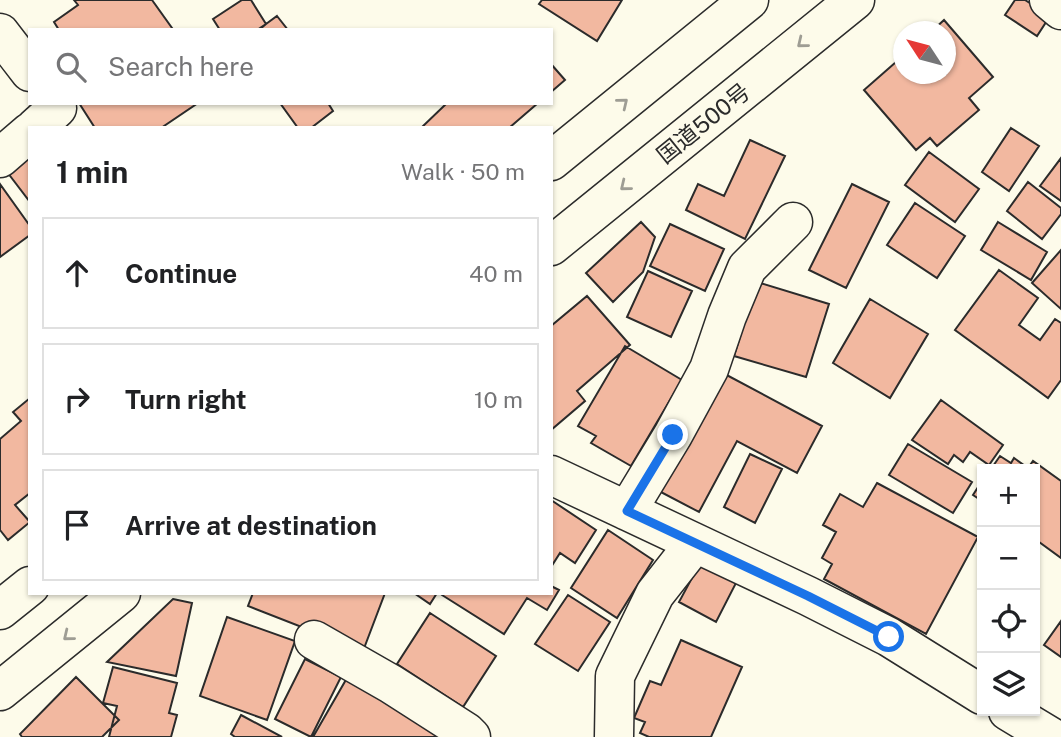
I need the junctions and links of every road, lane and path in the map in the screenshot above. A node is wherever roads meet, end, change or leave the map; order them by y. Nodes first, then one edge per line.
1 (749, 0) edge
2 (855, 0) edge
3 (1049, 0) edge
4 (1061, 10) edge
5 (0, 33) edge
6 (28, 69) edge
7 (28, 136) edge
8 (0, 158) edge
9 (553, 159) edge
10 (793, 222) dead end
11 (553, 244) edge
12 (553, 476) edge
13 (627, 511) junction
14 (695, 543) junction
15 (28, 588) edge
16 (119, 595) edge
17 (0, 610) edge
18 (314, 640) dead end
19 (0, 691) edge
20 (977, 692) edge
21 (1016, 716) edge
22 (471, 737) edge
23 (614, 737) edge
24 (1052, 737) edge

9 -> 1 main road
2 -> 11 main road, 国道500号
3 - 4 main road
5 - 6 main road
7 - 8 main road
10 - 13 main road
12 - 13 main road
13 - 14 main road
14 - 20 main road
14 - 23 main road
15 - 17 main road
16 -> 19 main road
18 - 22 main road
21 - 24 main road

